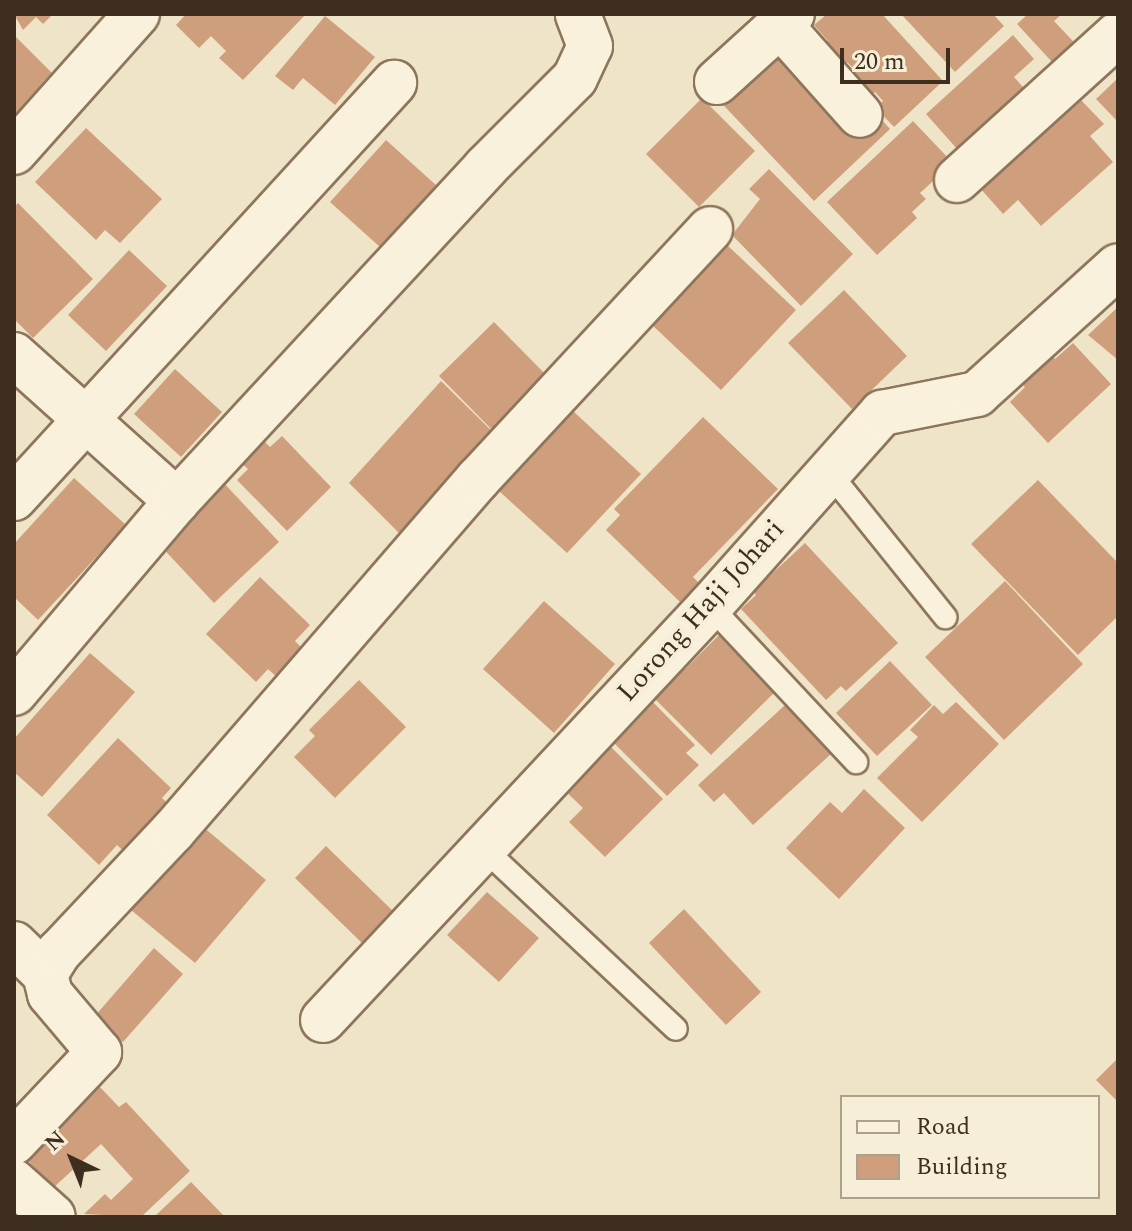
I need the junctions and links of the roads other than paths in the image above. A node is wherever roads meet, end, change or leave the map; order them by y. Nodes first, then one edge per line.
1 (137, 14) edge
2 (578, 14) edge
3 (786, 20) edge
4 (1118, 34) edge
5 (717, 82) dead end
6 (394, 83) dead end
7 (860, 115) dead end
8 (14, 152) edge
9 (957, 180) dead end
10 (710, 229) dead end
11 (1118, 266) edge
12 (14, 355) edge
13 (84, 421) junction
14 (827, 470) junction
15 (14, 498) edge
16 (177, 501) junction
17 (710, 606) junction
18 (945, 617) dead end
19 (14, 693) edge
20 (856, 762) dead end
21 (481, 846) junction
22 (14, 944) edge
23 (45, 974) junction
24 (323, 1020) dead end
25 (676, 1029) dead end
26 (14, 1142) edge
27 (14, 1182) edge
28 (53, 1217) edge

1 - 8 street
2 - 16 street
3 - 5 street
3 - 7 street
4 - 9 street
6 - 13 street
10 - 23 street
11 - 14 street, Lorong Haji Johari
12 - 13 street
13 - 15 street
13 - 16 street
14 - 17 street, Lorong Haji Johari
14 - 18 lane
16 - 19 street
17 - 20 lane
17 - 21 street, Lorong Haji Johari
21 - 24 street, Lorong Haji Johari
21 - 25 lane
22 - 23 street
23 - 26 street
27 - 28 street

